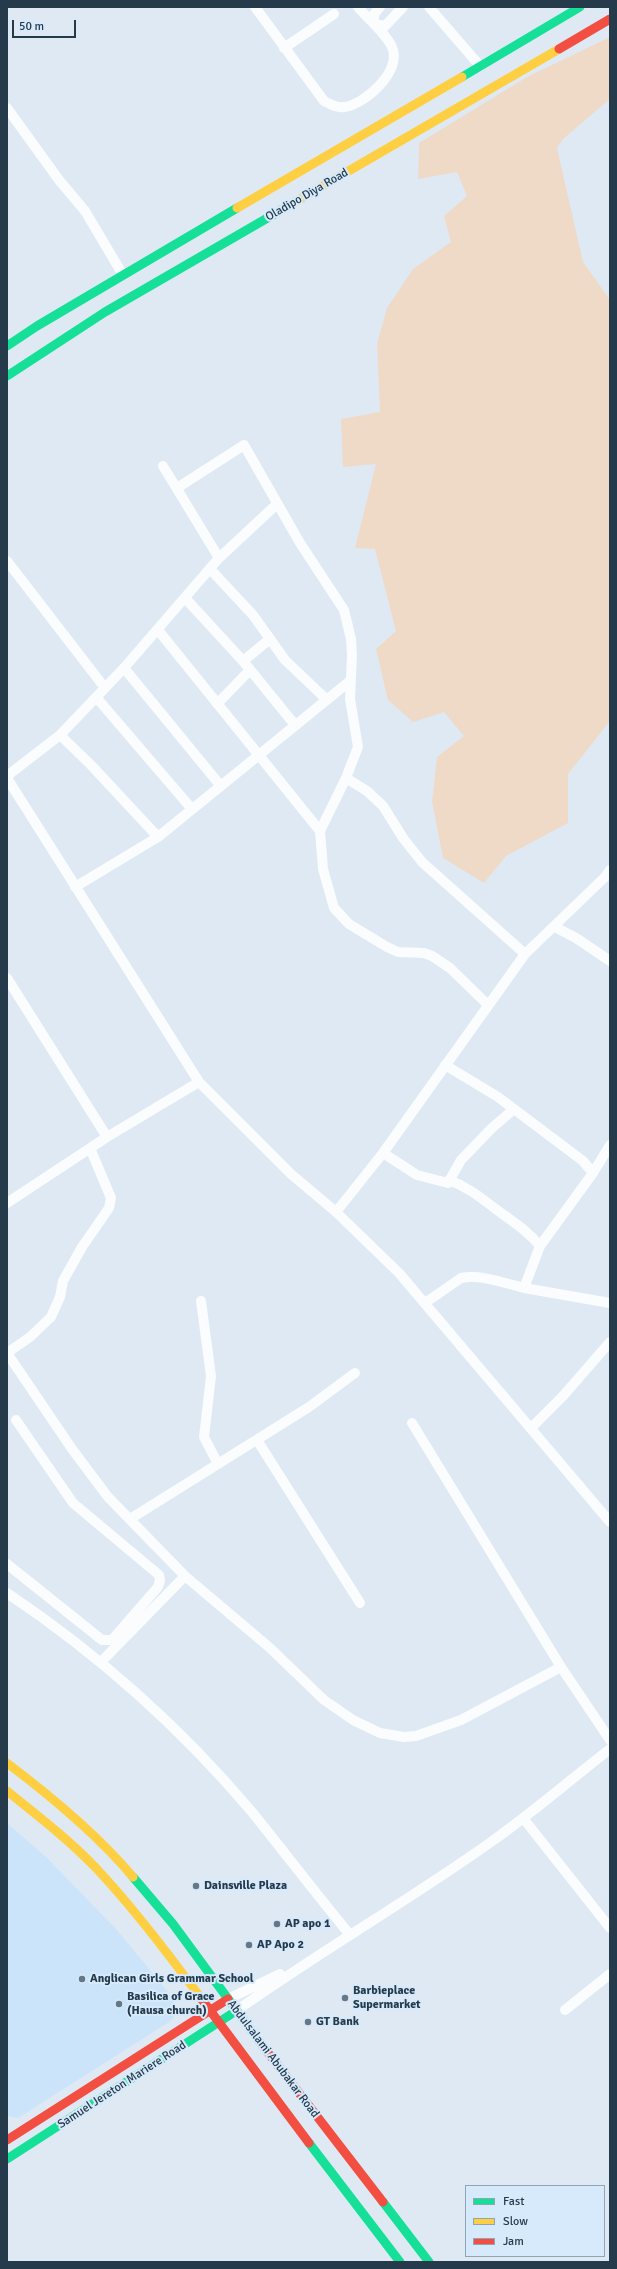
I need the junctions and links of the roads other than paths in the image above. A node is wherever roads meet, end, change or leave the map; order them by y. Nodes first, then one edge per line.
1 (255, 7) edge
2 (358, 7) edge
3 (380, 7) edge
4 (403, 7) edge
5 (429, 7) edge
6 (580, 7) edge
7 (334, 14) dead end
8 (610, 19) edge
9 (374, 24) junction
10 (284, 48) junction
11 (480, 66) junction
12 (7, 108) edge
13 (123, 275) junction
14 (7, 346) edge
15 (7, 376) edge
16 (163, 466) dead end
17 (177, 488) junction
18 (277, 504) junction
19 (219, 558) junction
20 (7, 561) edge
21 (210, 569) junction
22 (185, 598) junction
23 (158, 630) junction
24 (270, 639) junction
25 (243, 660) junction
26 (124, 668) junction
27 (250, 670) junction
28 (350, 681) junction
29 (105, 688) junction
30 (96, 697) junction
31 (326, 699) junction
32 (217, 704) junction
33 (295, 725) junction
34 (60, 735) junction
35 (259, 755) junction
36 (7, 777) edge
37 (346, 778) junction
38 (220, 785) junction
39 (191, 808) junction
40 (320, 831) junction
41 (158, 836) junction
42 (610, 870) edge
43 (76, 887) junction
44 (555, 927) junction
45 (526, 954) junction
46 (610, 961) edge
47 (7, 978) edge
48 (488, 1005) junction
49 (445, 1065) junction
50 (198, 1082) junction
51 (514, 1109) junction
52 (107, 1137) junction
53 (610, 1145) edge
54 (90, 1148) junction
55 (383, 1153) junction
56 (593, 1173) junction
57 (450, 1180) junction
58 (7, 1203) edge
59 (336, 1212) junction
60 (540, 1246) junction
61 (524, 1288) junction
62 (201, 1301) dead end
63 (610, 1303) edge
64 (425, 1304) junction
65 (610, 1342) edge
66 (7, 1353) edge
67 (355, 1373) dead end
68 (16, 1420) dead end
69 (412, 1423) dead end
70 (531, 1428) junction
71 (257, 1440) junction
72 (218, 1464) junction
73 (130, 1519) junction
74 (609, 1520) edge
75 (7, 1564) edge
76 (185, 1576) junction
77 (7, 1593) edge
78 (360, 1603) dead end
79 (101, 1662) junction
80 (561, 1667) junction
81 (610, 1740) edge
82 (610, 1749) edge
83 (7, 1763) edge
84 (7, 1791) edge
85 (523, 1818) junction
86 (610, 1928) edge
87 (350, 1935) junction
88 (302, 1964) junction
89 (610, 1974) edge
90 (228, 1999) junction
91 (211, 2010) junction
92 (565, 2010) dead end
93 (236, 2011) junction
94 (219, 2022) junction
95 (7, 2140) edge
96 (7, 2159) edge
97 (400, 2262) edge
98 (429, 2262) edge

1 - 10 street
2 - 9 street
3 - 9 street
4 - 9 street
5 - 11 street
6 - 11 main road, Oladipo Diya Road
7 - 10 street
8 - 15 main road, Oladipo Diya Road
9 - 10 street
11 - 13 main road, Oladipo Diya Road
12 - 13 street
13 - 14 main road, Oladipo Diya Road
16 - 17 street
17 - 18 street
17 - 19 street
18 - 19 street
18 - 28 street
19 - 21 street
20 - 29 street
21 - 22 street
21 - 24 street
22 - 23 street
22 - 25 street
23 - 26 street
23 - 32 street
24 - 25 street
24 - 31 street
25 - 27 street
26 - 29 street
26 - 38 street
27 - 32 street
27 - 33 street
28 - 31 street
28 - 37 street
29 - 30 street
30 - 34 street
30 - 39 street
31 - 33 street
32 - 35 street
33 - 35 street
34 - 36 street
34 - 41 street
35 - 38 street
35 - 40 street
36 - 43 street
37 - 40 street
37 - 45 street
38 - 39 street
39 - 41 street
40 - 48 street
41 - 43 street
42 - 44 street
43 - 50 street
44 - 45 street
44 - 46 street
45 - 48 street
47 - 52 street
48 - 49 street
49 - 51 street
49 - 55 street
50 - 52 street
50 - 59 street
51 - 56 street
51 - 57 street
52 - 54 street
53 - 56 street
54 - 58 street
54 - 66 street
55 - 57 street
55 - 59 street
56 - 60 street
57 - 60 street
59 - 64 street
60 - 61 street
61 - 63 street
61 - 64 street
62 - 72 street
64 - 70 street
65 - 70 street
66 - 73 street
67 - 71 street
68 - 75 street
69 - 80 street
70 - 74 street
71 - 72 street
71 - 78 street
72 - 73 street
73 - 76 street
76 - 79 street
76 - 80 street
77 - 79 street
79 - 87 street
80 - 81 street
82 - 85 street
83 - 90 main road, Abdulsalami Abubakar Road
84 - 91 main road, Abdulsalami Abubakar Road
85 - 86 street
85 - 87 street
87 - 88 street
88 - 90 street
88 - 93 street
89 - 92 street
90 - 91 main road, Samuel Jereton Mariere Road
90 - 93 main road, Abdulsalami Abubakar Road
91 - 94 main road, Abdulsalami Abubakar Road
91 - 95 main road, Samuel Jereton Mariere Road
93 - 94 main road, Samuel Jereton Mariere Road
93 - 98 main road, Abdulsalami Abubakar Road
94 - 96 main road, Samuel Jereton Mariere Road
94 - 97 main road, Abdulsalami Abubakar Road

